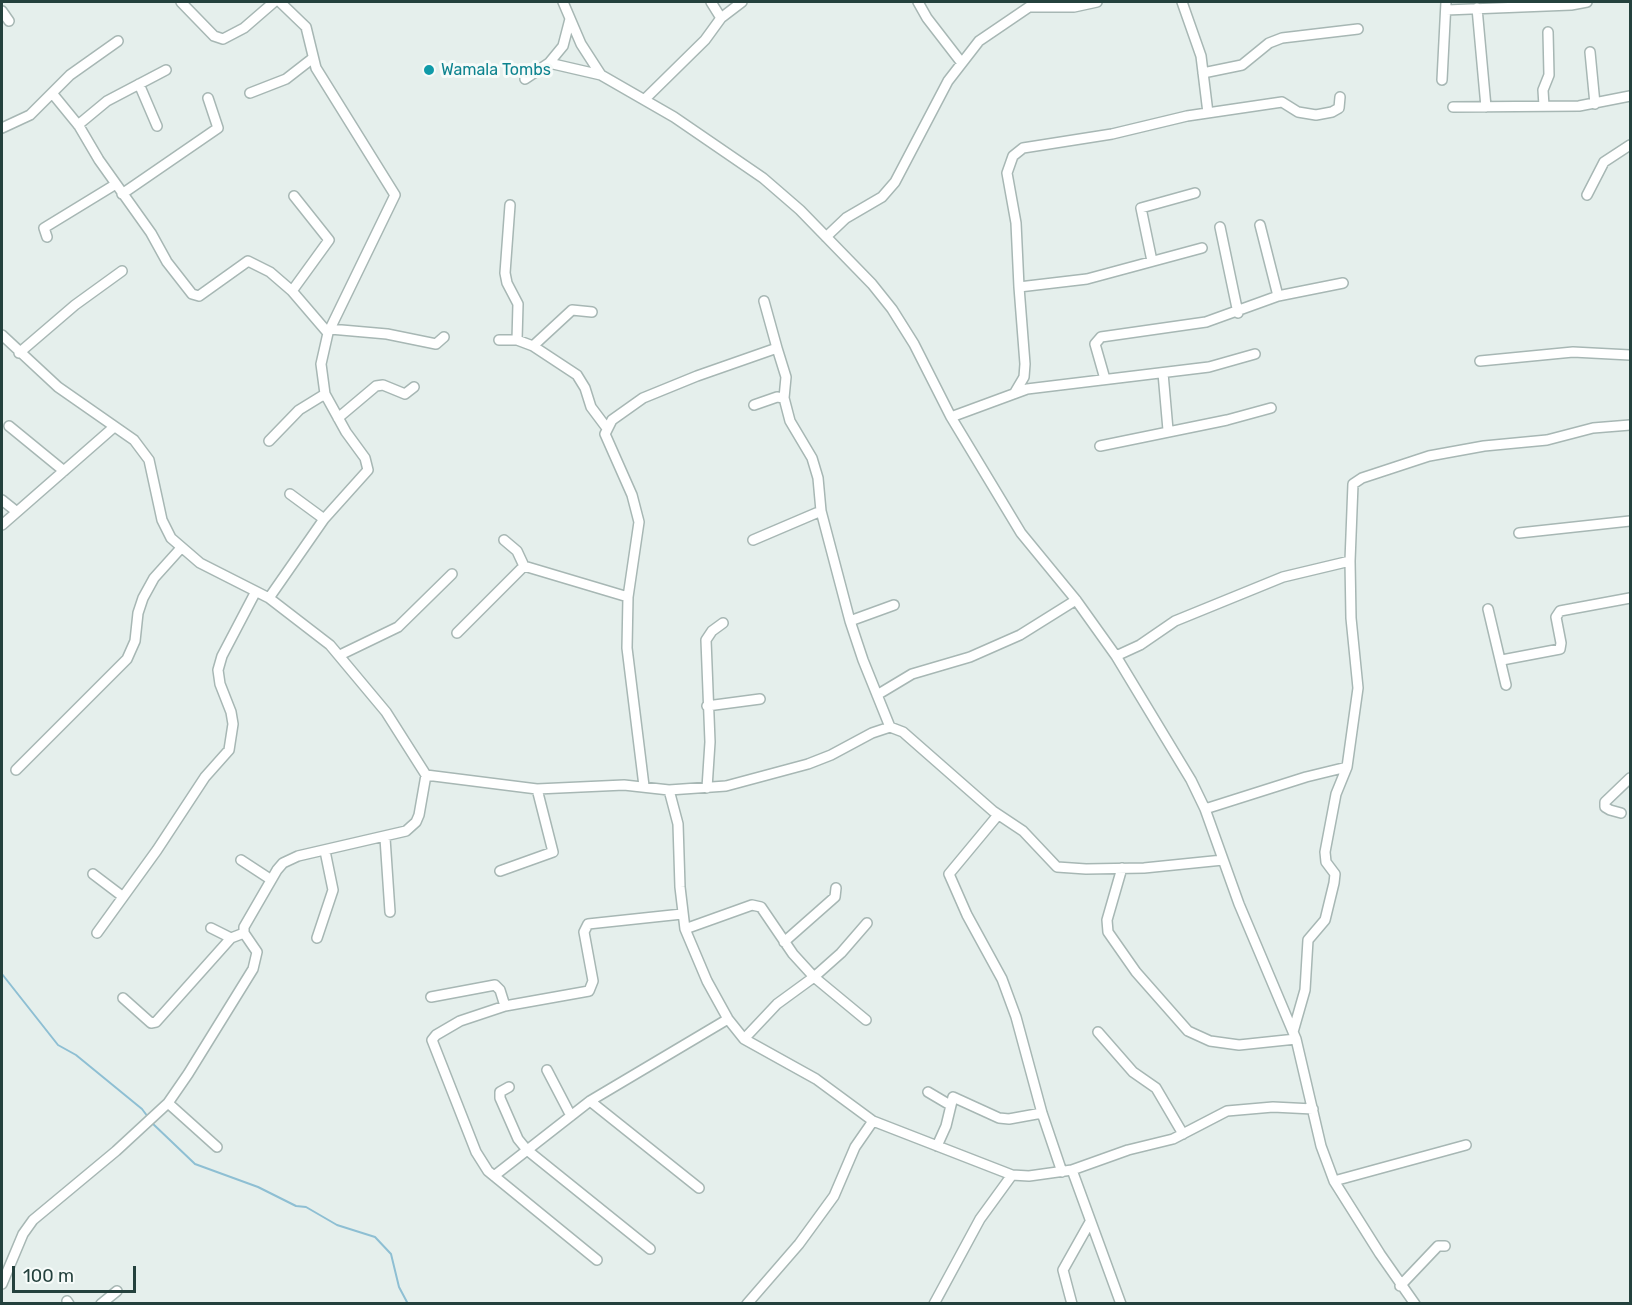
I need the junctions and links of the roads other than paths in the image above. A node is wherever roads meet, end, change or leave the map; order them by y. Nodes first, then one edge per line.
1 (181, 2) edge
2 (280, 2) edge
3 (563, 2) edge
4 (711, 2) edge
5 (742, 2) edge
6 (918, 2) edge
7 (1097, 2) edge
8 (1182, 2) edge
9 (1587, 2) edge
10 (269, 3) edge
11 (1571, 3) edge
12 (1030, 4) edge
13 (1528, 4) edge
14 (1446, 6) edge
15 (1484, 6) edge
16 (2, 11) edge
17 (721, 18) junction
18 (570, 19) junction
19 (9, 21) dead end
20 (1358, 29) dead end
21 (1548, 32) dead end
22 (118, 40) dead end
23 (1590, 52) dead end
24 (313, 58) junction
25 (961, 62) junction
26 (549, 63) junction
27 (166, 70) dead end
28 (1203, 73) junction
29 (601, 75) junction
30 (525, 79) dead end
31 (1442, 80) dead end
32 (139, 84) junction
33 (52, 93) junction
34 (250, 93) dead end
35 (1630, 96) edge
36 (1340, 97) dead end
37 (208, 98) dead end
38 (645, 99) junction
39 (1595, 104) junction
40 (1544, 106) junction
41 (1453, 107) dead end
42 (1486, 107) junction
43 (1208, 113) junction
44 (78, 125) junction
45 (157, 126) dead end
46 (2, 128) edge
47 (1630, 145) edge
48 (116, 184) junction
49 (122, 194) junction
50 (1195, 194) dead end
51 (1587, 195) dead end
52 (294, 196) dead end
53 (510, 205) dead end
54 (1260, 225) dead end
55 (1220, 227) dead end
56 (47, 237) dead end
57 (826, 237) junction
58 (1202, 248) dead end
59 (1152, 261) junction
60 (122, 271) dead end
61 (1343, 283) dead end
62 (1019, 287) junction
63 (292, 291) junction
64 (1278, 296) junction
65 (764, 301) dead end
66 (592, 312) dead end
67 (1238, 313) junction
68 (329, 331) junction
69 (2, 335) edge
70 (444, 337) dead end
71 (499, 340) dead end
72 (517, 340) junction
73 (533, 346) junction
74 (777, 348) junction
75 (19, 353) junction
76 (1255, 354) dead end
77 (1630, 355) edge
78 (1480, 361) dead end
79 (1163, 373) junction
80 (1105, 379) junction
81 (414, 387) dead end
82 (325, 394) junction
83 (1014, 394) junction
84 (784, 398) junction
85 (754, 405) dead end
86 (1271, 408) dead end
87 (951, 417) junction
88 (338, 418) junction
89 (1630, 425) edge
90 (9, 426) dead end
91 (114, 427) junction
92 (606, 427) junction
93 (1168, 430) junction
94 (269, 441) dead end
95 (1100, 446) dead end
96 (64, 471) junction
97 (290, 494) dead end
98 (2, 500) edge
99 (821, 511) junction
100 (17, 512) junction
101 (324, 519) junction
102 (1630, 521) edge
103 (2, 525) edge
104 (1519, 533) dead end
105 (504, 540) dead end
106 (753, 540) dead end
107 (181, 548) junction
108 (1350, 561) junction
109 (524, 567) junction
110 (452, 574) dead end
111 (255, 593) junction
112 (628, 597) junction
113 (270, 598) junction
114 (1630, 598) edge
115 (1076, 600) junction
116 (894, 605) dead end
117 (1488, 609) dead end
118 (850, 621) junction
119 (723, 623) dead end
120 (457, 633) dead end
121 (340, 655) junction
122 (1116, 656) junction
123 (1502, 660) junction
124 (1506, 685) dead end
125 (877, 695) junction
126 (760, 699) dead end
127 (707, 706) junction
128 (891, 727) junction
129 (1347, 767) junction
130 (16, 770) dead end
131 (426, 775) junction
132 (1630, 778) edge
133 (644, 786) junction
134 (707, 788) junction
135 (537, 789) junction
136 (669, 790) junction
137 (1205, 809) junction
138 (1621, 813) dead end
139 (998, 815) junction
140 (385, 838) junction
141 (325, 851) junction
142 (241, 860) dead end
143 (1223, 860) junction
144 (1122, 868) junction
145 (500, 871) dead end
146 (93, 874) dead end
147 (270, 879) junction
148 (836, 888) dead end
149 (122, 896) junction
150 (390, 912) dead end
151 (682, 914) junction
152 (867, 923) dead end
153 (212, 928) dead end
154 (685, 929) junction
155 (97, 933) dead end
156 (244, 933) junction
157 (231, 938) junction
158 (317, 938) dead end
159 (784, 942) junction
160 (814, 977) junction
161 (431, 997) dead end
162 (123, 998) dead end
163 (505, 1006) junction
164 (728, 1019) junction
165 (866, 1020) dead end
166 (1098, 1032) dead end
167 (1294, 1036) junction
168 (744, 1039) junction
169 (547, 1070) dead end
170 (509, 1087) dead end
171 (928, 1092) dead end
172 (590, 1101) junction
173 (168, 1103) junction
174 (950, 1105) junction
175 (1313, 1109) junction
176 (1042, 1113) junction
177 (571, 1116) junction
178 (873, 1121) junction
179 (1183, 1134) junction
180 (1466, 1145) dead end
181 (937, 1146) junction
182 (217, 1148) dead end
183 (527, 1150) junction
184 (1067, 1171) junction
185 (1012, 1174) junction
186 (494, 1176) junction
187 (1334, 1181) junction
188 (699, 1188) dead end
189 (1090, 1222) junction
190 (1445, 1246) dead end
191 (650, 1249) dead end
192 (597, 1260) dead end
193 (2, 1284) edge
194 (1401, 1286) junction
195 (117, 1291) dead end
196 (101, 1304) edge
197 (747, 1304) edge
198 (934, 1304) edge
199 (1072, 1304) edge
200 (1121, 1304) edge
201 (1415, 1304) edge

1 - 10 street
2 - 24 street
3 - 18 street
4 - 17 street
5 - 17 street
6 - 25 street
7 - 12 street
8 - 28 street
9 - 11 street
11 - 13 street
12 - 25 street
13 - 15 street
14 - 15 street
14 - 31 street
15 - 42 street
16 - 19 street
17 - 38 street
18 - 26 street
18 - 29 street
20 - 28 street
21 - 40 street
22 - 33 street
23 - 39 street
24 - 34 street
24 - 68 street
25 - 57 street
26 - 29 street
26 - 30 street
27 - 32 street
28 - 43 street
29 - 38 street
32 - 44 street
32 - 45 street
33 - 44 street
33 - 46 street
35 - 39 street
36 - 43 street
37 - 49 street
38 - 57 street
39 - 40 street
40 - 42 street
41 - 42 street
43 - 62 street
44 - 48 street
47 - 51 street
48 - 49 street
48 - 56 street
49 - 63 street
50 - 59 street
52 - 63 street
53 - 72 street
54 - 64 street
55 - 67 street
57 - 87 street
58 - 59 street
59 - 62 street
60 - 75 street
61 - 64 street
62 - 83 street
63 - 68 street
64 - 67 street
65 - 74 street
66 - 73 street
67 - 80 street
68 - 70 street
68 - 82 street
69 - 75 street
71 - 72 street
72 - 73 street
73 - 92 street
74 - 84 street
74 - 92 street
75 - 91 street
76 - 79 street
77 - 78 street
79 - 80 street
79 - 93 street
80 - 83 street
81 - 88 street
82 - 88 street
82 - 94 street
83 - 87 street
84 - 85 street
84 - 99 street
86 - 93 street
87 - 115 street
88 - 101 street
89 - 108 street
90 - 96 street
91 - 96 street
91 - 107 street
92 - 112 street
93 - 95 street
96 - 100 street
97 - 101 street
98 - 100 street
99 - 106 street
99 - 118 street
100 - 103 street
101 - 113 street
102 - 104 street
105 - 109 street
107 - 111 street
107 - 130 street
108 - 122 street
108 - 129 street
109 - 112 street
109 - 120 street
110 - 121 street
111 - 113 street
111 - 149 street
112 - 133 street
113 - 121 street
114 - 123 street
115 - 122 street
115 - 125 street
116 - 118 street
117 - 123 street
118 - 125 street
119 - 127 street
121 - 131 street
122 - 137 street
123 - 124 street
125 - 128 street
126 - 127 street
127 - 134 street
128 - 134 street
128 - 139 street
129 - 137 street
129 - 167 street
131 - 135 street
131 - 140 street
132 - 138 street
133 - 135 street
133 - 136 street
134 - 136 street
135 - 145 street
136 - 151 street
137 - 143 street
139 - 144 street
139 - 176 street
140 - 141 street
140 - 150 street
141 - 147 street
141 - 158 street
142 - 147 street
143 - 144 street
143 - 167 street
144 - 167 street
146 - 149 street
147 - 156 street
148 - 159 street
149 - 155 street
151 - 154 street
151 - 163 street
152 - 160 street
153 - 157 street
154 - 159 street
154 - 164 street
156 - 157 street
156 - 173 street
157 - 162 street
159 - 160 street
160 - 165 street
160 - 168 street
161 - 163 street
163 - 186 street
164 - 168 street
164 - 172 street
166 - 179 street
167 - 175 street
168 - 178 street
169 - 177 street
170 - 183 street
171 - 174 street
172 - 177 street
172 - 188 street
173 - 182 street
173 - 193 street
174 - 176 street
174 - 181 street
175 - 179 street
175 - 187 street
176 - 184 street
177 - 183 street
178 - 181 street
178 - 197 street
179 - 184 street
180 - 187 street
181 - 185 street
183 - 186 street
183 - 191 street
184 - 185 street
184 - 189 street
185 - 198 street
186 - 192 street
187 - 194 street
189 - 199 street
189 - 200 street
190 - 194 street
194 - 201 street
195 - 196 street

